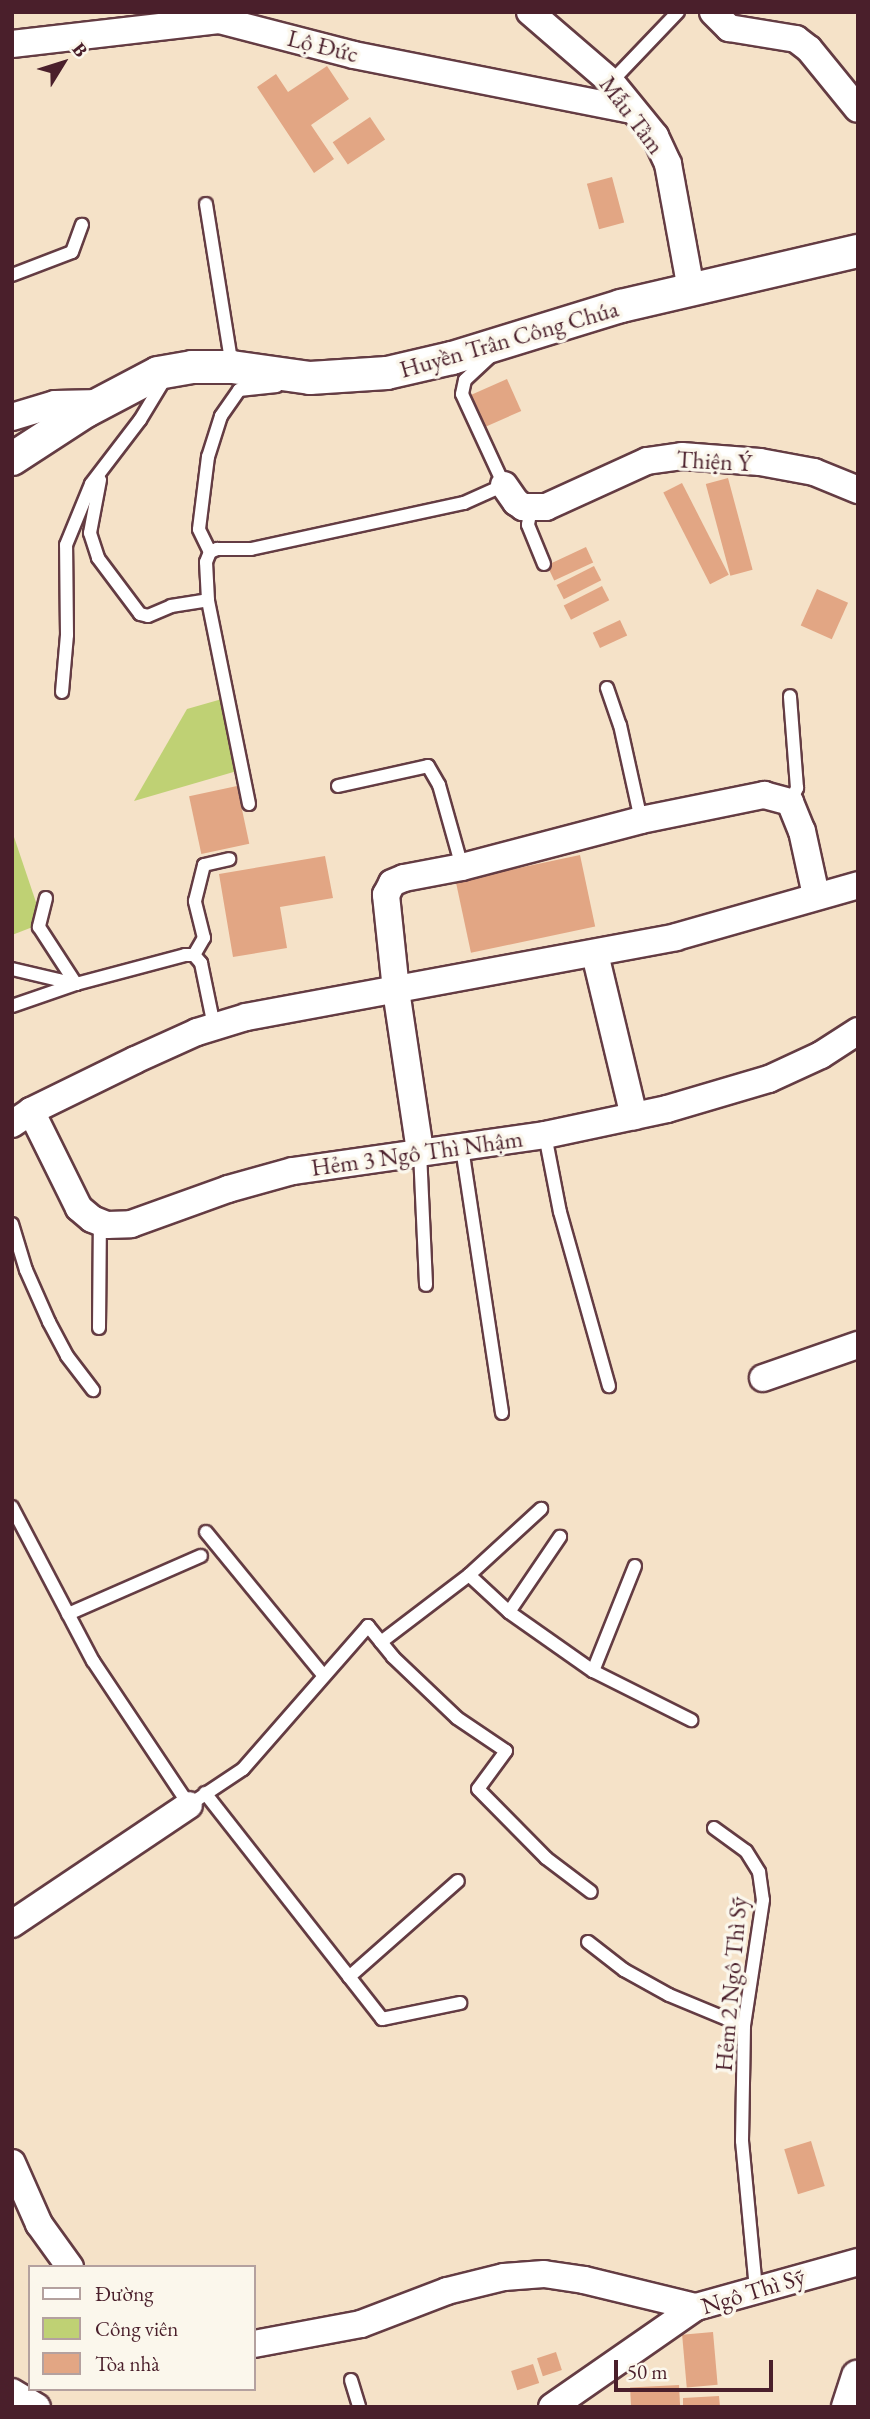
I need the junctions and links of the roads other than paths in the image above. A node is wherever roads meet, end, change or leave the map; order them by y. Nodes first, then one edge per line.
1 (530, 12) edge
2 (678, 12) edge
3 (713, 12) edge
4 (219, 16) edge
5 (12, 44) edge
6 (611, 82) junction
7 (858, 109) edge
8 (632, 110) junction
9 (206, 204) dead end
10 (82, 225) dead end
11 (858, 251) edge
12 (12, 275) edge
13 (691, 289) junction
14 (507, 341) junction
15 (232, 367) junction
16 (170, 371) junction
17 (310, 378) junction
18 (101, 403) junction
19 (12, 418) edge
20 (12, 460) edge
21 (103, 466) junction
22 (504, 485) junction
23 (857, 485) edge
24 (531, 509) junction
25 (210, 552) junction
26 (544, 564) dead end
27 (208, 600) junction
28 (607, 688) dead end
29 (62, 692) dead end
30 (790, 696) dead end
31 (338, 786) dead end
32 (790, 802) junction
33 (249, 804) dead end
34 (640, 820) junction
35 (229, 859) dead end
36 (462, 867) junction
37 (858, 885) edge
38 (816, 895) junction
39 (46, 898) dead end
40 (594, 954) junction
41 (194, 955) junction
42 (12, 969) edge
43 (76, 984) junction
44 (396, 990) junction
45 (12, 1006) edge
46 (214, 1026) junction
47 (858, 1031) edge
48 (634, 1116) junction
49 (22, 1118) edge
50 (545, 1135) junction
51 (461, 1148) junction
52 (419, 1151) junction
53 (100, 1222) junction
54 (12, 1224) edge
55 (426, 1285) dead end
56 (99, 1328) dead end
57 (858, 1345) edge
58 (763, 1378) dead end
59 (609, 1386) dead end
60 (93, 1390) dead end
61 (502, 1413) dead end
62 (12, 1507) edge
63 (541, 1509) dead end
64 (206, 1532) dead end
65 (560, 1538) dead end
66 (201, 1556) dead end
67 (635, 1566) dead end
68 (469, 1575) junction
69 (509, 1612) junction
70 (68, 1615) junction
71 (381, 1642) junction
72 (593, 1671) junction
73 (323, 1675) junction
74 (691, 1720) dead end
75 (197, 1799) junction
76 (714, 1828) dead end
77 (458, 1881) dead end
78 (590, 1892) dead end
79 (12, 1924) edge
80 (588, 1942) dead end
81 (349, 1977) junction
82 (460, 2003) dead end
83 (744, 2026) junction
84 (12, 2163) edge
85 (858, 2262) edge
86 (69, 2265) edge
87 (756, 2289) junction
88 (696, 2307) junction
89 (256, 2344) edge
90 (858, 2377) edge
91 (351, 2380) dead end
92 (12, 2392) edge
93 (37, 2407) edge
94 (359, 2407) edge
95 (552, 2407) edge
96 (848, 2407) edge

1 - 6 street, Mẫu Tâm
2 - 6 lane
3 - 7 street
4 - 5 street, Lộ Đức
4 - 8 street, Lộ Đức
6 - 8 street, Mẫu Tâm
8 - 13 street, Mẫu Tâm
9 - 15 lane
10 - 12 lane
11 - 13 street, Huyền Trân Công Chúa
13 - 14 street, Huyền Trân Công Chúa
14 - 17 street, Huyền Trân Công Chúa
14 - 22 lane
15 - 16 street, Huyền Trân Công Chúa
15 - 17 street, Huyền Trân Công Chúa
16 - 18 street, Huyền Trân Công Chúa
16 - 21 lane
17 - 25 lane
18 - 19 street
18 - 20 street, Huyền Trân Công Chúa
21 - 27 lane
21 - 29 lane
22 - 24 street
22 - 25 lane
23 - 24 street, Thiện Ý
24 - 26 lane
25 - 27 lane
27 - 33 lane
28 - 34 lane
30 - 32 lane
31 - 36 lane
32 - 34 street
32 - 38 street
34 - 36 street
35 - 41 lane
36 - 44 street
37 - 38 street
38 - 40 street
39 - 43 lane
40 - 44 street
40 - 48 street
41 - 43 lane
41 - 46 lane
42 - 43 lane
43 - 45 lane
44 - 46 street
44 - 52 street
46 - 49 street
47 - 48 street, Hẻm 3 Ngô Thì Nhậm
48 - 50 street, Hẻm 3 Ngô Thì Nhậm
49 - 53 street
50 - 51 street, Hẻm 3 Ngô Thì Nhậm
50 - 59 lane
51 - 52 street, Hẻm 3 Ngô Thì Nhậm
51 - 61 lane
52 - 53 street, Hẻm 3 Ngô Thì Nhậm
52 - 55 lane
53 - 56 lane
54 - 60 lane
57 - 58 street
62 - 70 lane
63 - 68 lane
64 - 73 lane
65 - 69 lane
66 - 70 lane
67 - 72 lane
68 - 69 lane
68 - 71 lane
69 - 72 lane
70 - 75 lane
71 - 73 lane
71 - 78 lane
72 - 74 lane
73 - 75 lane
75 - 79 street
75 - 81 lane
76 - 83 lane, Hẻm 2 Ngô Thì Sỹ
77 - 81 lane
80 - 83 lane
81 - 82 lane
83 - 87 lane, Hẻm 2 Ngô Thì Sỹ
84 - 86 street
85 - 87 street, Ngô Thì Sỹ
87 - 88 street, Ngô Thì Sỹ
88 - 89 street
88 - 95 street, Ngô Thì Sỹ
90 - 96 street
91 - 94 lane
92 - 93 street

